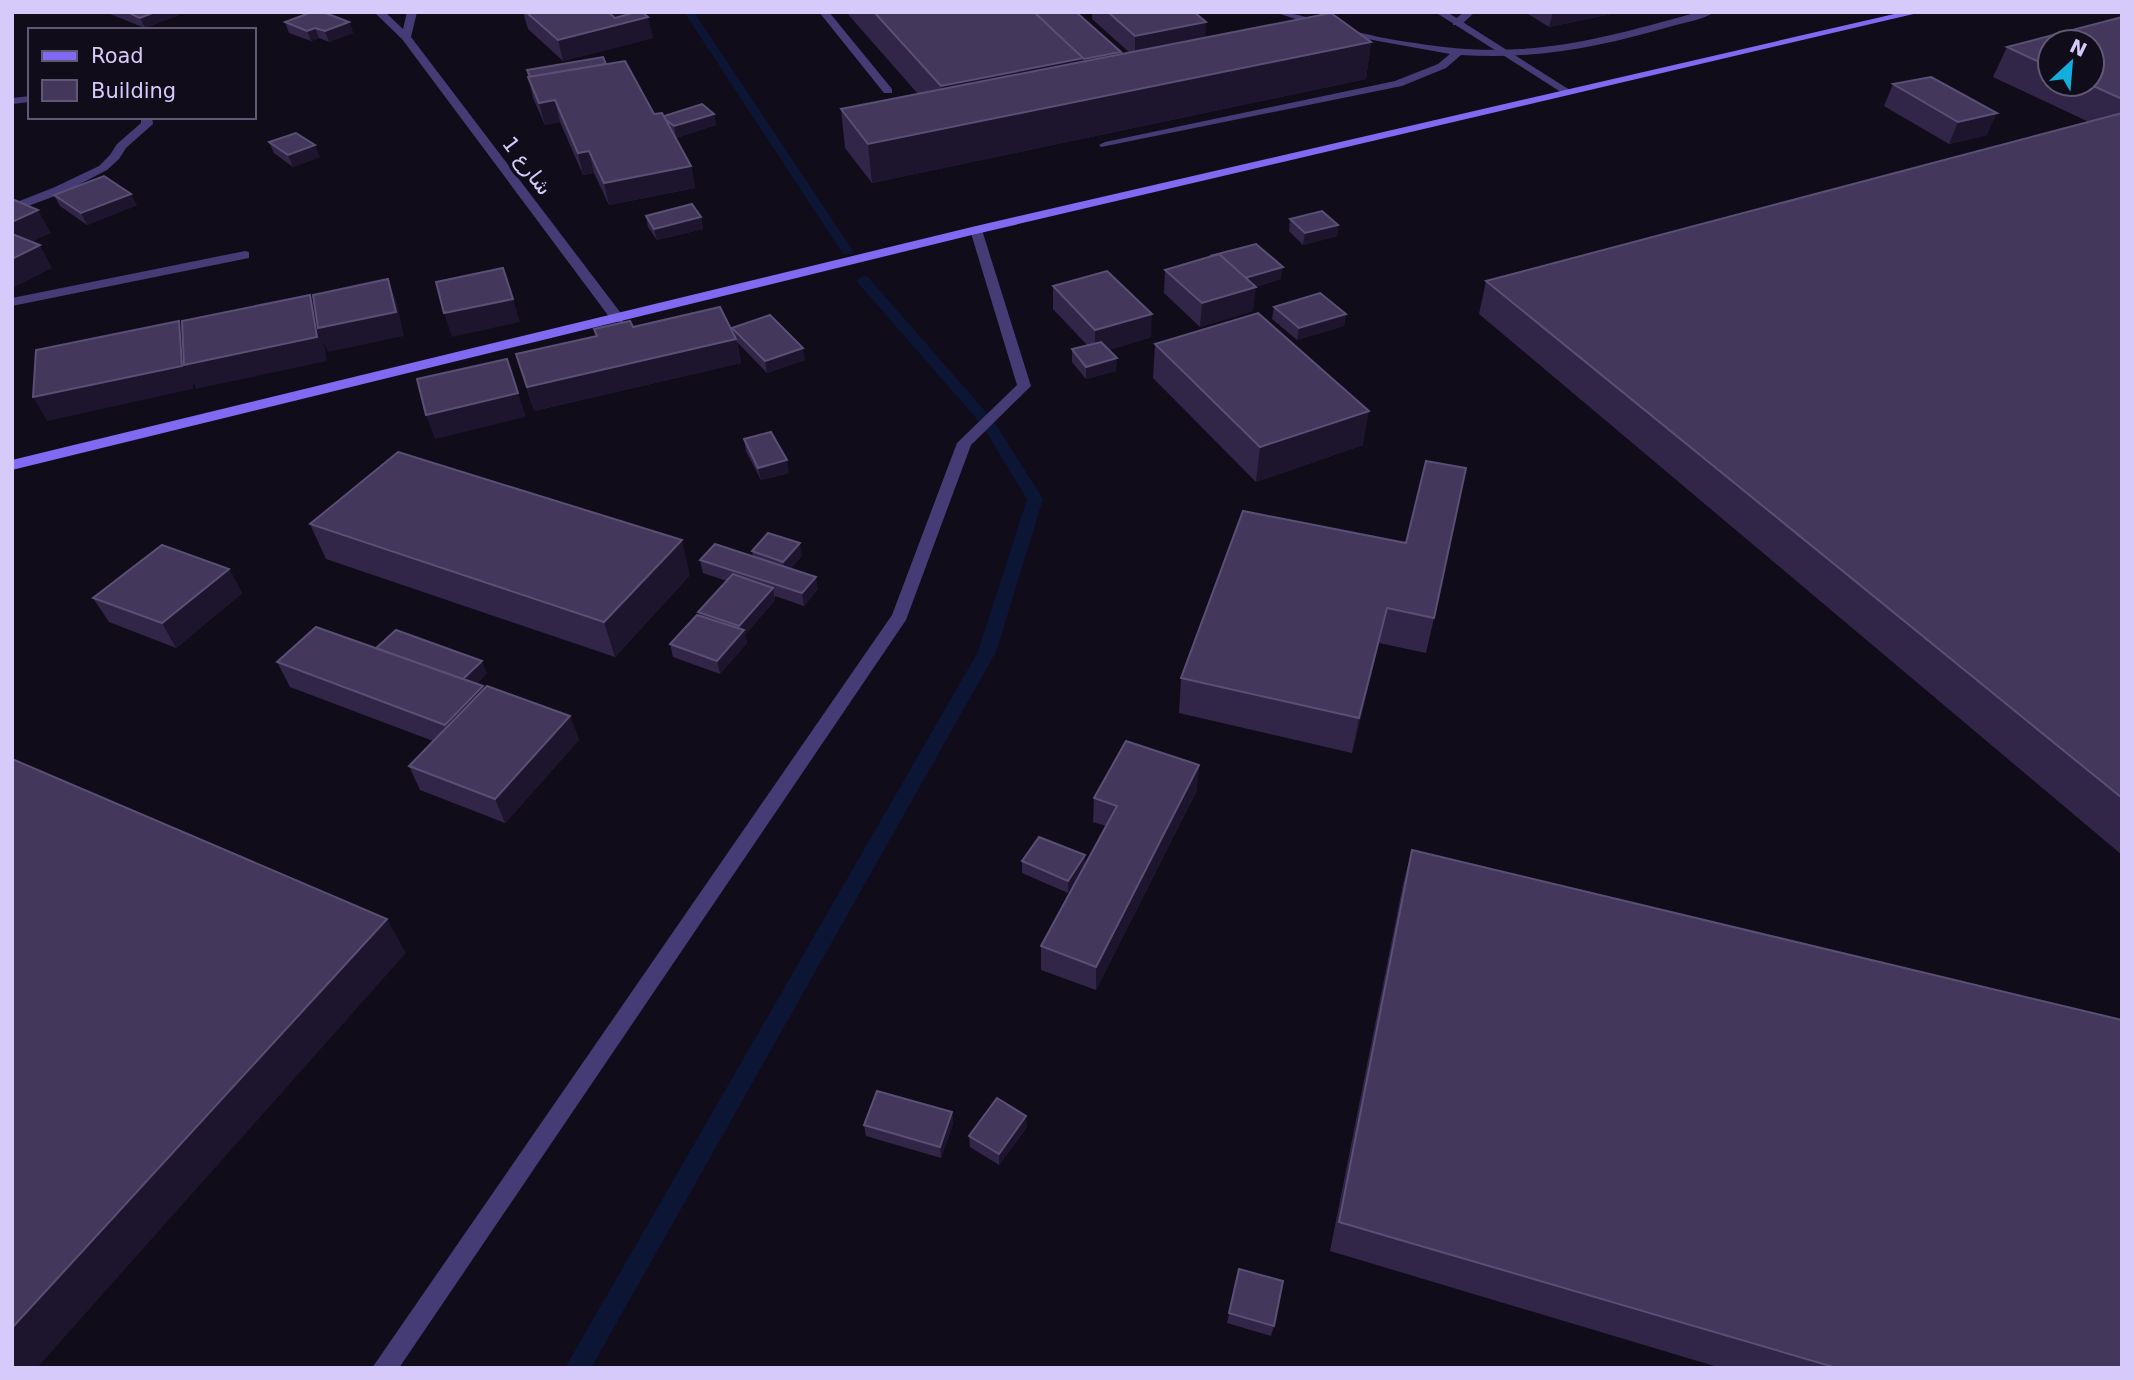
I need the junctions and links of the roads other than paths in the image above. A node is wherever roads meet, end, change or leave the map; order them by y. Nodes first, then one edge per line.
1 (379, 12) edge
2 (412, 12) edge
3 (824, 12) edge
4 (1279, 12) edge
5 (1440, 12) edge
6 (1471, 12) edge
7 (1710, 12) edge
8 (1917, 12) edge
9 (1457, 23) junction
10 (406, 37) junction
11 (1460, 51) junction
12 (1508, 55) junction
13 (888, 91) dead end
14 (1568, 92) junction
15 (147, 119) edge
16 (1105, 145) edge
17 (12, 208) edge
18 (976, 230) junction
19 (245, 255) dead end
20 (12, 302) edge
21 (618, 319) junction
22 (12, 465) edge
23 (384, 1368) edge

1 - 10 street, شارع 1
2 - 10 street
3 - 13 street
4 - 11 street
5 - 9 street
6 - 9 street
7 - 12 street
8 - 14 main road
9 - 12 street
10 - 21 street, شارع 1
11 - 12 street
11 - 16 street
12 - 14 street
14 - 18 main road
15 - 17 street
18 - 21 main road
18 - 23 street
19 - 20 street
21 - 22 main road

